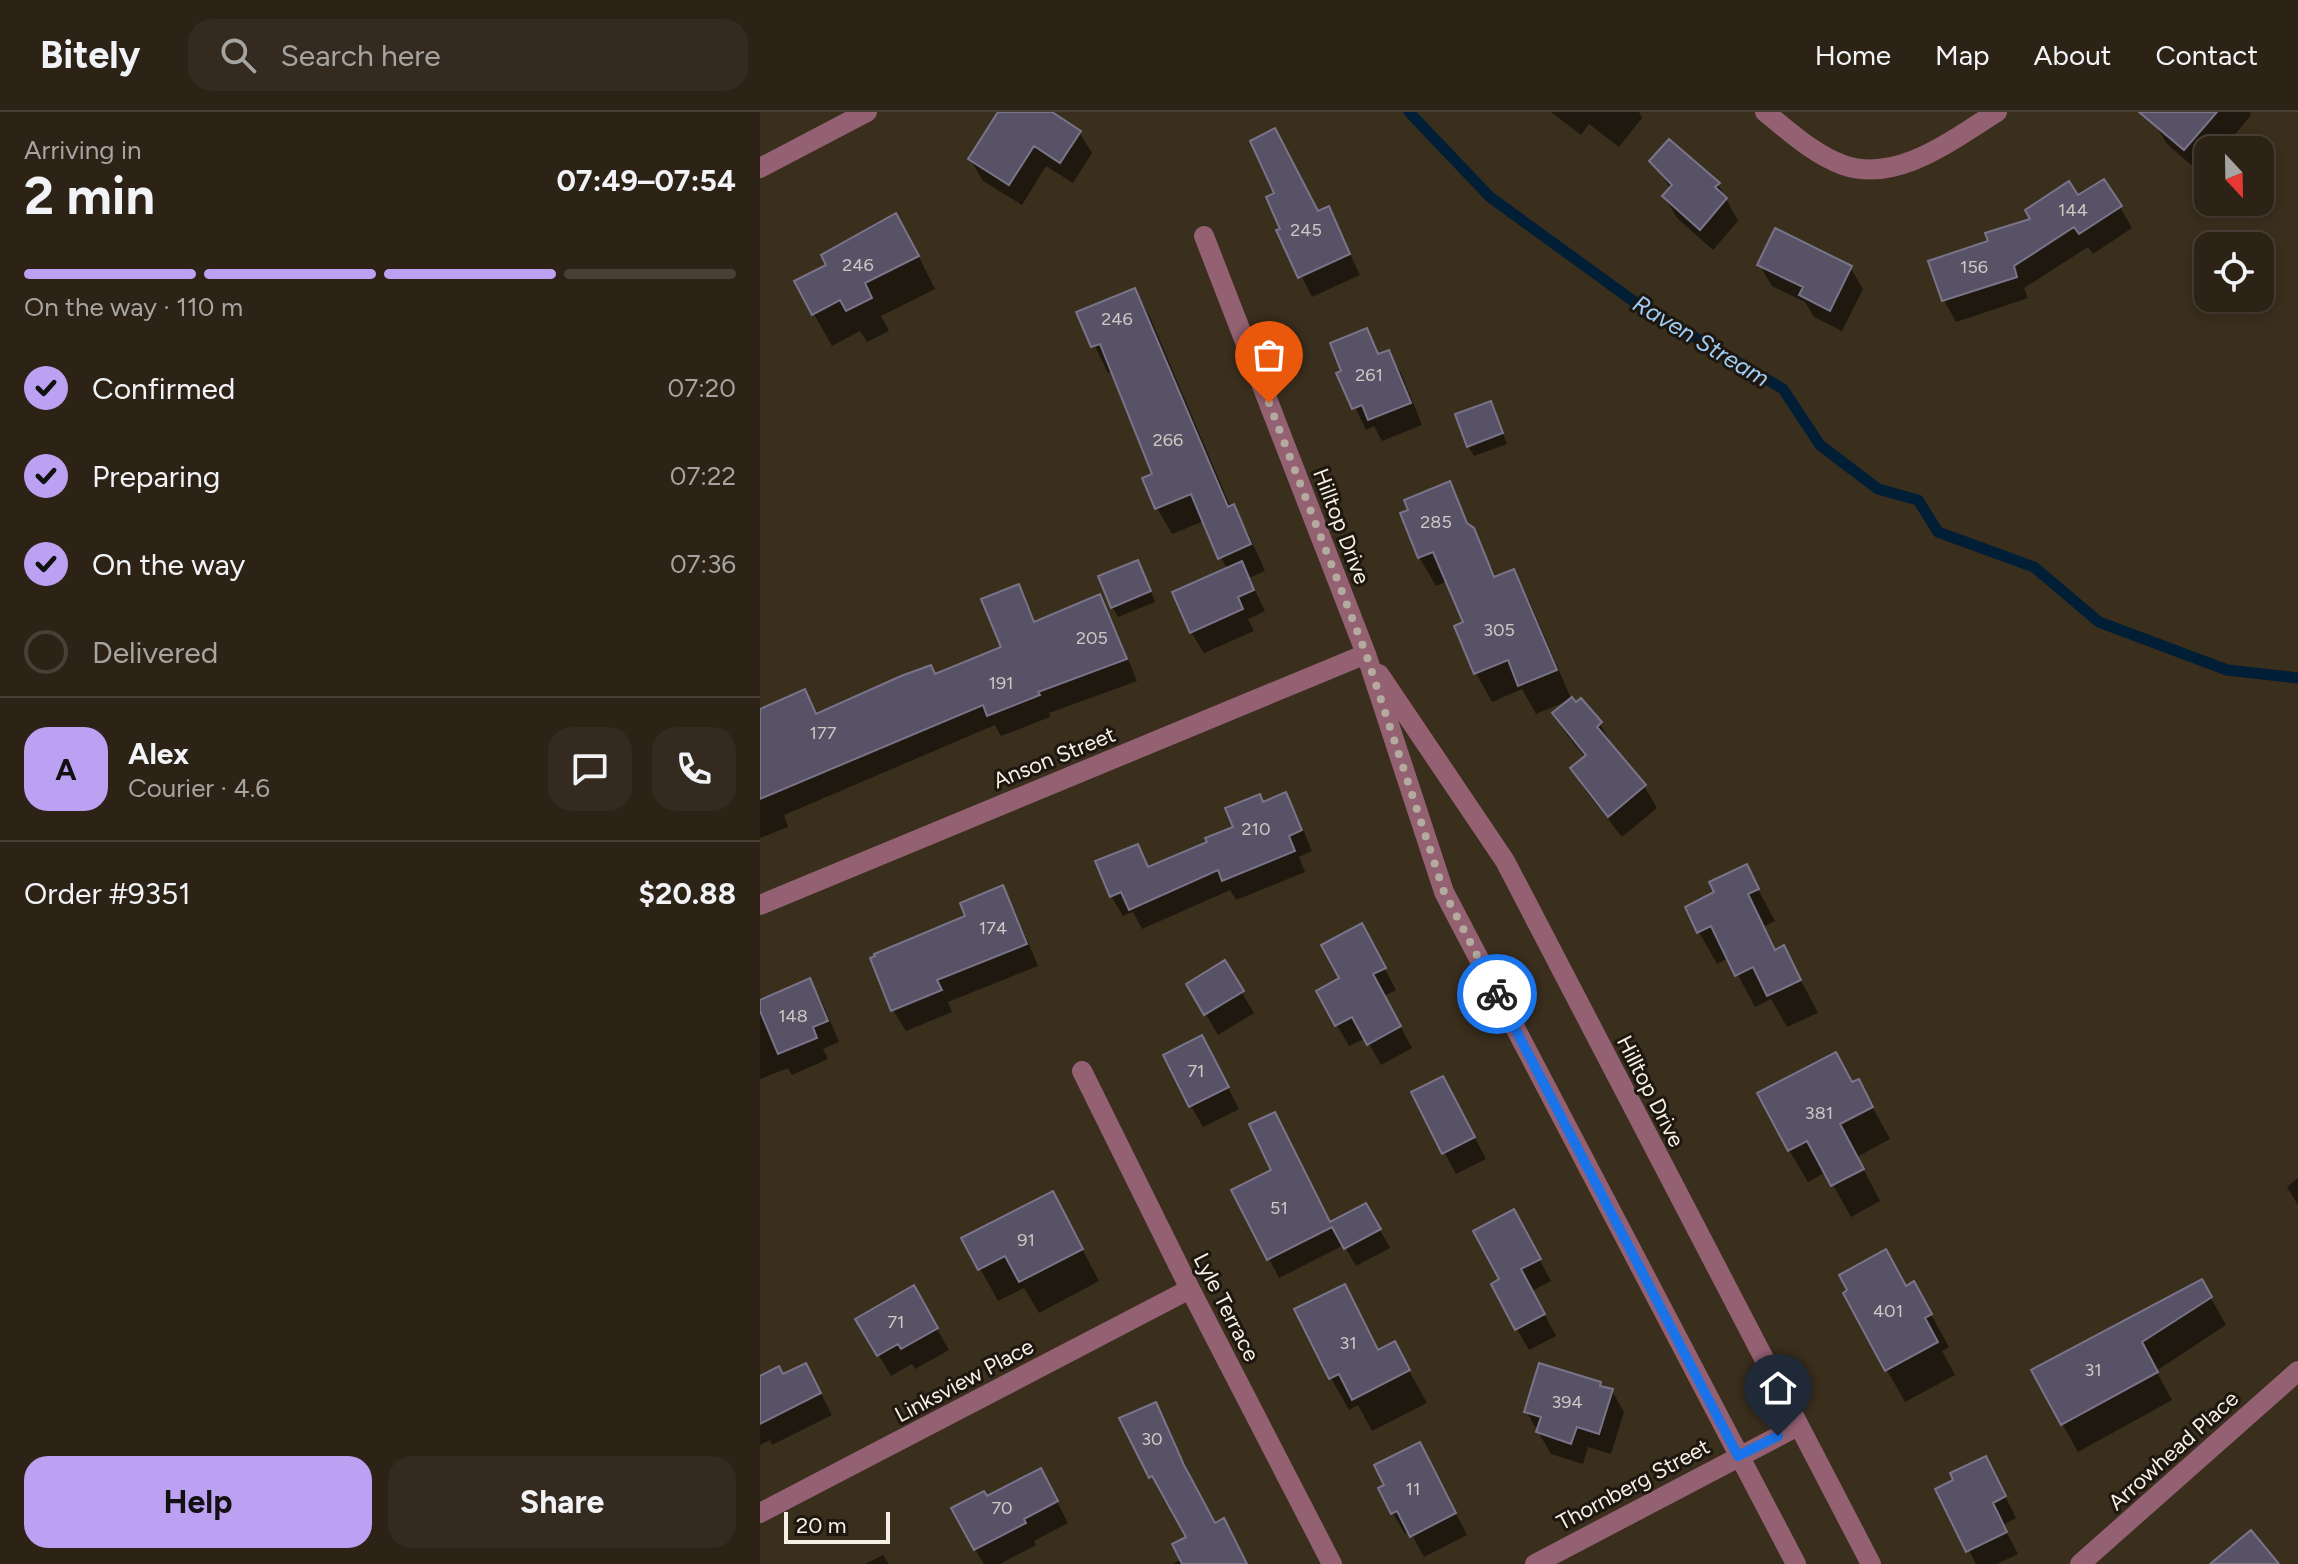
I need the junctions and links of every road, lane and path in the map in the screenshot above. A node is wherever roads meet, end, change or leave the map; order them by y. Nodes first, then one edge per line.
1 (867, 112) edge
2 (1765, 112) edge
3 (1997, 112) edge
4 (760, 168) edge
5 (1204, 236) dead end
6 (1366, 654) junction
7 (760, 905) edge
8 (1082, 1071) dead end
9 (1190, 1289) junction
10 (2298, 1371) edge
11 (1798, 1426) junction
12 (1738, 1456) junction
13 (760, 1513) edge
14 (1332, 1564) edge
15 (1535, 1564) edge
16 (1796, 1564) edge
17 (1871, 1564) edge
18 (2080, 1564) edge

1 - 4 street
2 - 3 street
5 - 6 street, Hilltop Drive
6 - 7 street, Anson Street
6 - 11 street, Hilltop Drive
6 - 12 street, Hilltop Drive
8 - 9 street, Lyle Terrace
9 - 13 street, Linksview Place
9 - 14 street, Lyle Terrace
10 - 18 street, Arrowhead Place
11 - 12 street, Thornberg Street
11 - 17 street, Hilltop Drive
12 - 15 street, Thornberg Street
12 - 16 street, Hilltop Drive

